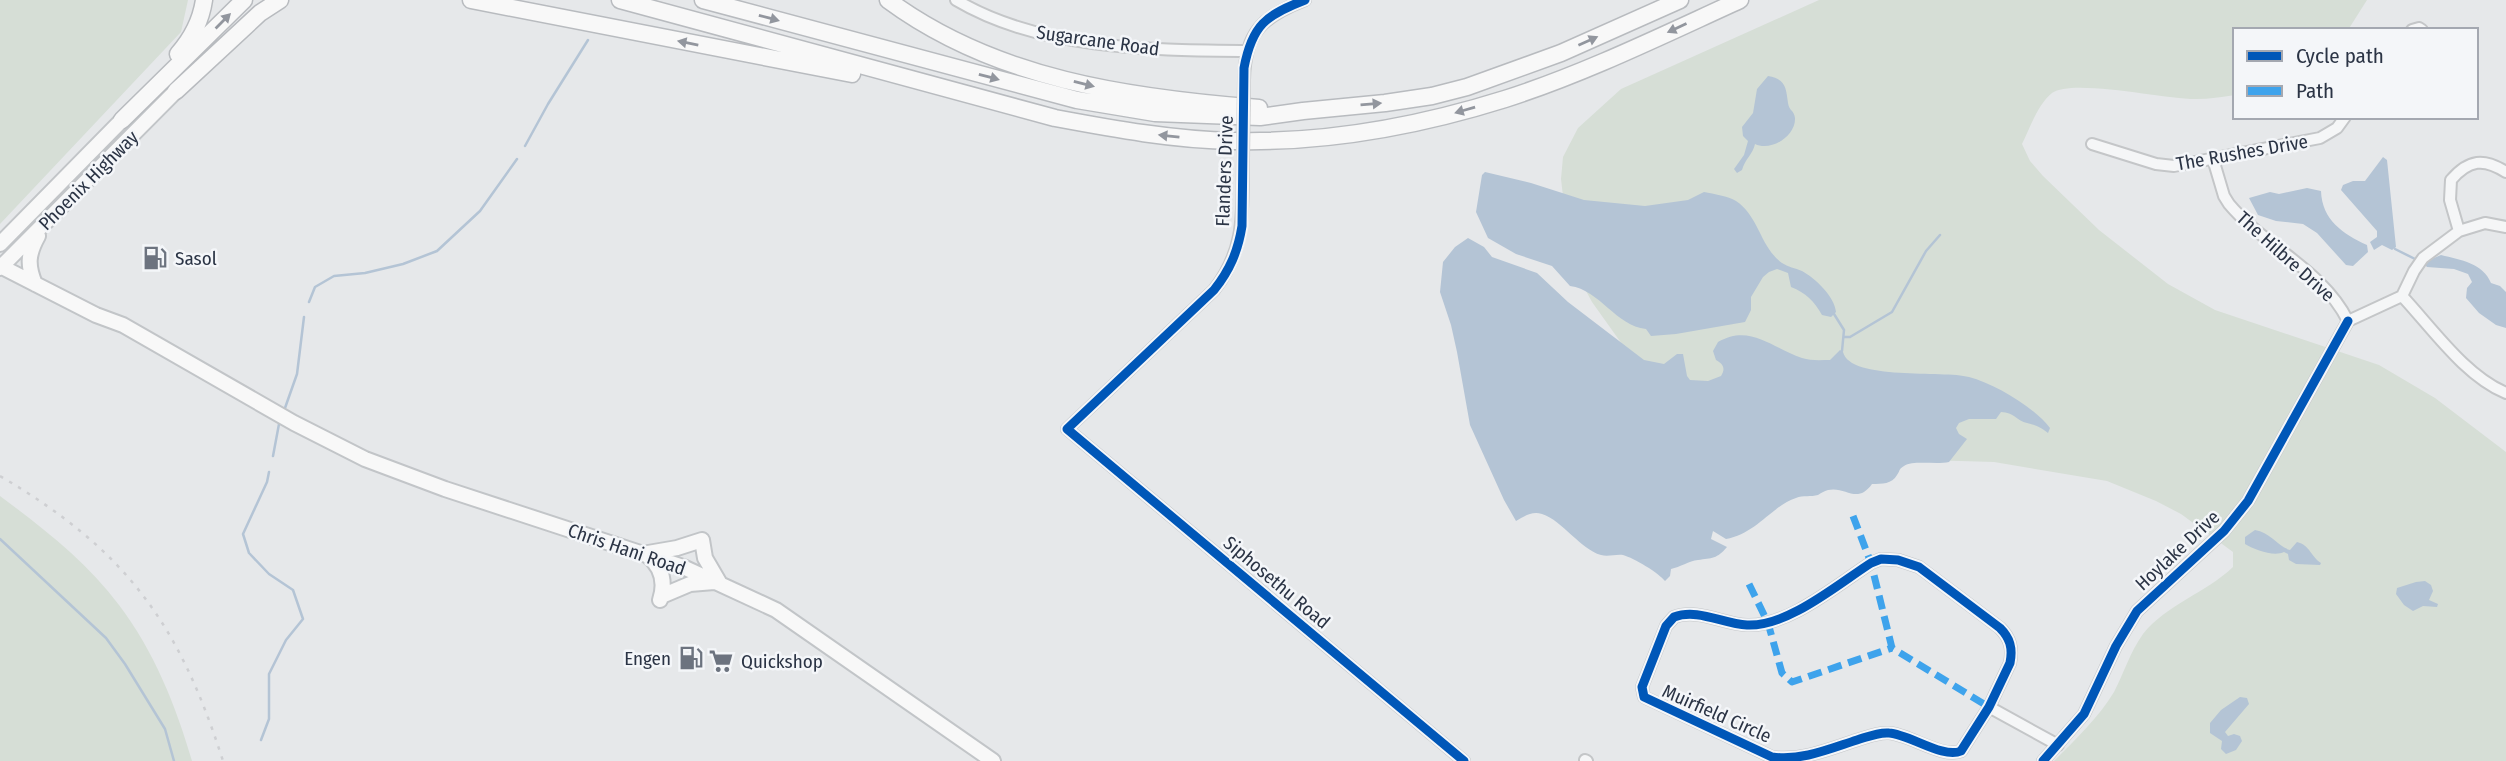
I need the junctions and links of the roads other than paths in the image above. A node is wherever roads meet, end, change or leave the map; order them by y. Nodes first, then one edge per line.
1 (204, 0) edge
2 (244, 0) edge
3 (265, 0) edge
4 (280, 0) edge
5 (471, 0) edge
6 (620, 0) edge
7 (703, 0) edge
8 (888, 0) edge
9 (956, 0) edge
10 (1305, 0) edge
11 (1680, 0) edge
12 (1740, 0) edge
13 (1247, 51) junction
14 (948, 90) junction
15 (176, 91) junction
16 (1303, 111) junction
17 (2344, 119) edge
18 (122, 120) junction
19 (2092, 144) dead end
20 (2213, 159) junction
21 (2506, 172) edge
22 (43, 225) junction
23 (2506, 227) edge
24 (2459, 231) junction
25 (0, 244) edge
26 (0, 267) edge
27 (35, 284) junction
28 (2402, 296) junction
29 (2348, 321) junction
30 (2506, 393) edge
31 (1067, 429) joint
32 (643, 553) junction
33 (719, 582) junction
34 (1989, 707) junction
35 (2058, 745) junction
36 (1943, 756) edge
37 (993, 761) edge
38 (1464, 761) edge
39 (2043, 761) edge

1 - 18 highway
18 -> 2 highway
3 - 15 highway
4 - 15 highway
14 -> 5 highway
6 - 14 highway
7 -> 16 highway
8 -> 16 highway
9 - 13 street, Sugarcane Road
10 - 13 street, Flanders Drive
16 -> 11 highway
12 -> 14 highway
13 - 31 street, Flanders Drive, bridge
15 - 22 main road, Phoenix Highway
17 - 20 street, The Rushes Drive
18 - 25 main road, Phoenix Highway
19 - 20 street, The Rushes Drive
20 - 29 street, The Hilbre Drive
21 - 24 street
22 - 26 main road, Phoenix Highway
22 - 27 main road
23 - 24 street
24 - 28 street
26 - 27 main road, Chris Hani Road
27 - 32 main road, Chris Hani Road
28 - 29 street, The Hilbre Drive
28 - 30 street
29 - 35 street, Hoylake Drive
31 - 38 street, Siphosethu Road
32 - 33 main road, Chris Hani Road
32 - 33 main road
32 - 33 main road
33 - 37 main road, Chris Hani Road
34 - 35 street
34 - 36 street, Muirfield Circle
34 - 36 street, Muirfield Circle
35 - 39 street, Hoylake Drive

